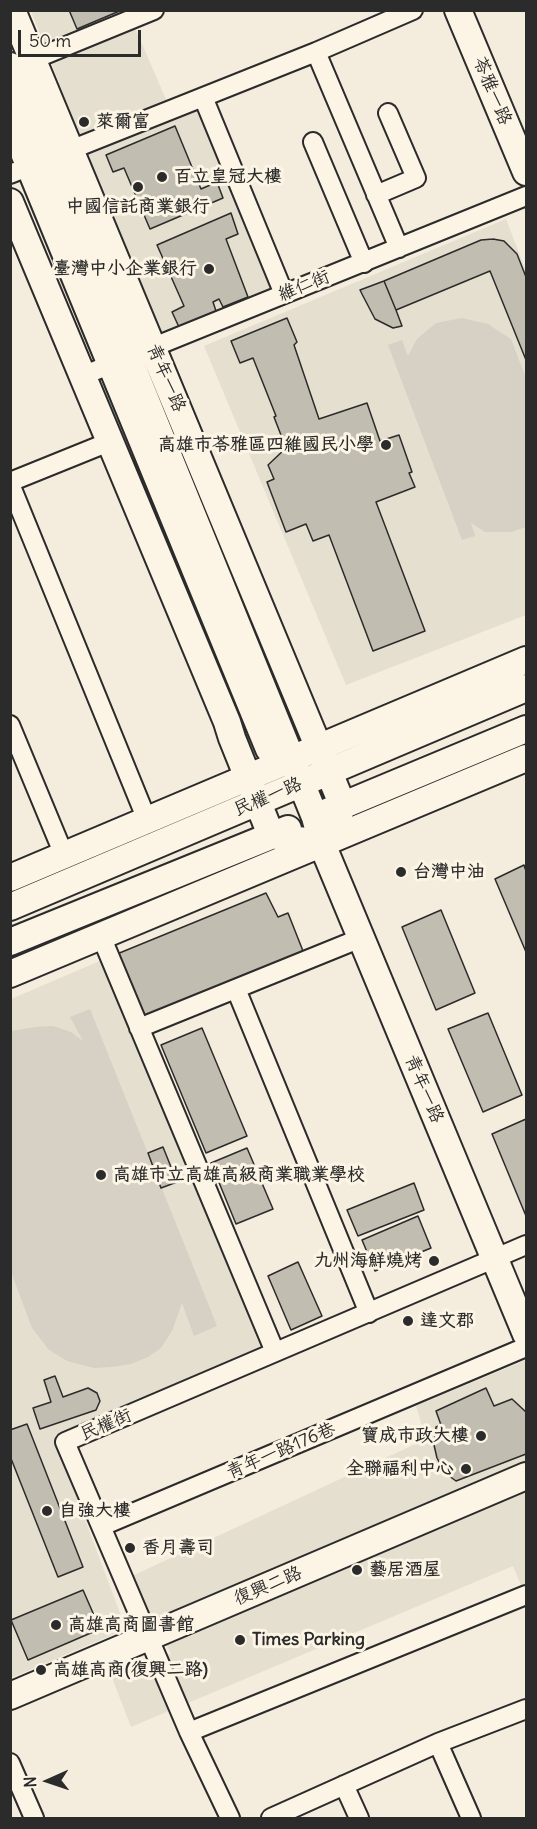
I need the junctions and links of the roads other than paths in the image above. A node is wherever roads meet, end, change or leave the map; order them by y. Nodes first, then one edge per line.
1 (12, 10) edge
2 (154, 10) edge
3 (413, 10) edge
4 (458, 10) edge
5 (316, 52) junction
6 (21, 63) edge
7 (203, 97) junction
8 (387, 113) dead end
9 (10, 118) edge
10 (313, 142) dead end
11 (40, 162) edge
12 (526, 172) edge
13 (376, 195) junction
14 (526, 196) edge
15 (10, 201) edge
16 (399, 248) junction
17 (364, 262) junction
18 (284, 294) junction
19 (153, 348) junction
20 (120, 361) junction
21 (82, 376) junction
22 (109, 442) junction
23 (10, 483) edge
24 (228, 528) junction
25 (194, 543) junction
26 (158, 558) junction
27 (526, 660) edge
28 (526, 688) edge
29 (10, 725) edge
30 (526, 729) edge
31 (319, 748) junction
32 (525, 762) edge
33 (284, 763) junction
34 (329, 772) junction
35 (293, 786) junction
36 (253, 789) junction
37 (343, 806) junction
38 (147, 820) junction
39 (307, 821) junction
40 (271, 835) junction
41 (322, 844) junction
42 (64, 855) junction
43 (10, 878) edge
44 (10, 907) edge
45 (101, 936) junction
46 (362, 938) junction
47 (10, 942) edge
48 (10, 974) edge
49 (236, 989) junction
50 (139, 1028) junction
51 (526, 1245) edge
52 (495, 1258) junction
53 (369, 1313) junction
54 (526, 1334) edge
55 (526, 1347) edge
56 (275, 1352) junction
57 (526, 1476) edge
58 (102, 1526) junction
59 (526, 1594) edge
60 (149, 1637) junction
61 (10, 1696) edge
62 (526, 1709) edge
63 (189, 1732) junction
64 (438, 1743) junction
65 (10, 1763) edge
66 (344, 1785) junction
67 (18, 1801) edge
68 (34, 1818) edge
69 (230, 1818) edge
70 (271, 1818) edge
71 (359, 1818) edge
72 (471, 1818) edge

1 - 6 street, 青年一路
2 - 6 street
3 - 5 street
4 - 12 street, 苓雅一路
5 - 7 street
5 - 13 street
6 - 11 street, 青年一路
7 - 11 street
7 - 18 street
8 - 13 street
9 - 11 street, 青年一路
10 - 17 street
11 - 19 street, 青年一路
11 - 20 street, 青年一路
13 - 16 street
14 - 16 street, 維仁街
15 - 21 street
16 - 17 street, 維仁街
17 - 18 street, 維仁街
18 - 19 street, 維仁街
19 - 20 street, 維仁街
19 - 24 street, 青年一路
20 - 21 street, 維仁街
20 - 25 street, 青年一路
21 - 22 street
22 - 23 street
22 - 26 street
23 - 38 street
24 - 25 street
24 - 31 street, 青年一路
25 - 26 street
25 - 33 street, 青年一路
26 - 36 street
27 - 31 street, 民權一路
28 - 34 street, 民權一路
29 - 42 street
30 - 37 street, 民權一路
31 - 33 street, 民權一路
31 - 34 street, 青年一路
32 - 41 street
33 - 35 street, 青年一路
33 - 36 street, 民權一路
34 - 35 street, 民權一路
34 - 37 street, 青年一路
35 - 36 street, 民權一路
35 - 39 street, 青年一路
36 - 38 street, 民權一路
36 - 40 street
36 - 44 street, 民權一路
37 - 39 street, 民權一路
37 - 41 street
38 - 42 street, 民權一路
39 - 40 street, 民權一路
39 - 41 street, 青年一路
40 - 41 street
40 - 47 street, 民權一路
41 - 45 street
41 - 46 street, 青年一路
42 - 43 street, 民權一路
45 - 48 street
45 - 50 street
46 - 49 street
46 - 52 street, 青年一路
49 - 50 street
49 - 53 street
50 - 56 street
51 - 52 street, 民權街
52 - 53 street, 民權街
52 - 54 street, 青年一路
53 - 56 street, 民權街
55 - 58 street, 青年一路176巷
56 - 58 street, 民權街
57 - 60 street, 復興二路
58 - 60 street, 民權街
59 - 63 street
60 - 61 street, 復興二路
60 - 63 street, 民權街
62 - 64 street
63 - 69 street, 民權街
64 - 66 street
64 - 72 street
65 - 67 street
66 - 70 street
66 - 71 street
67 - 68 street

